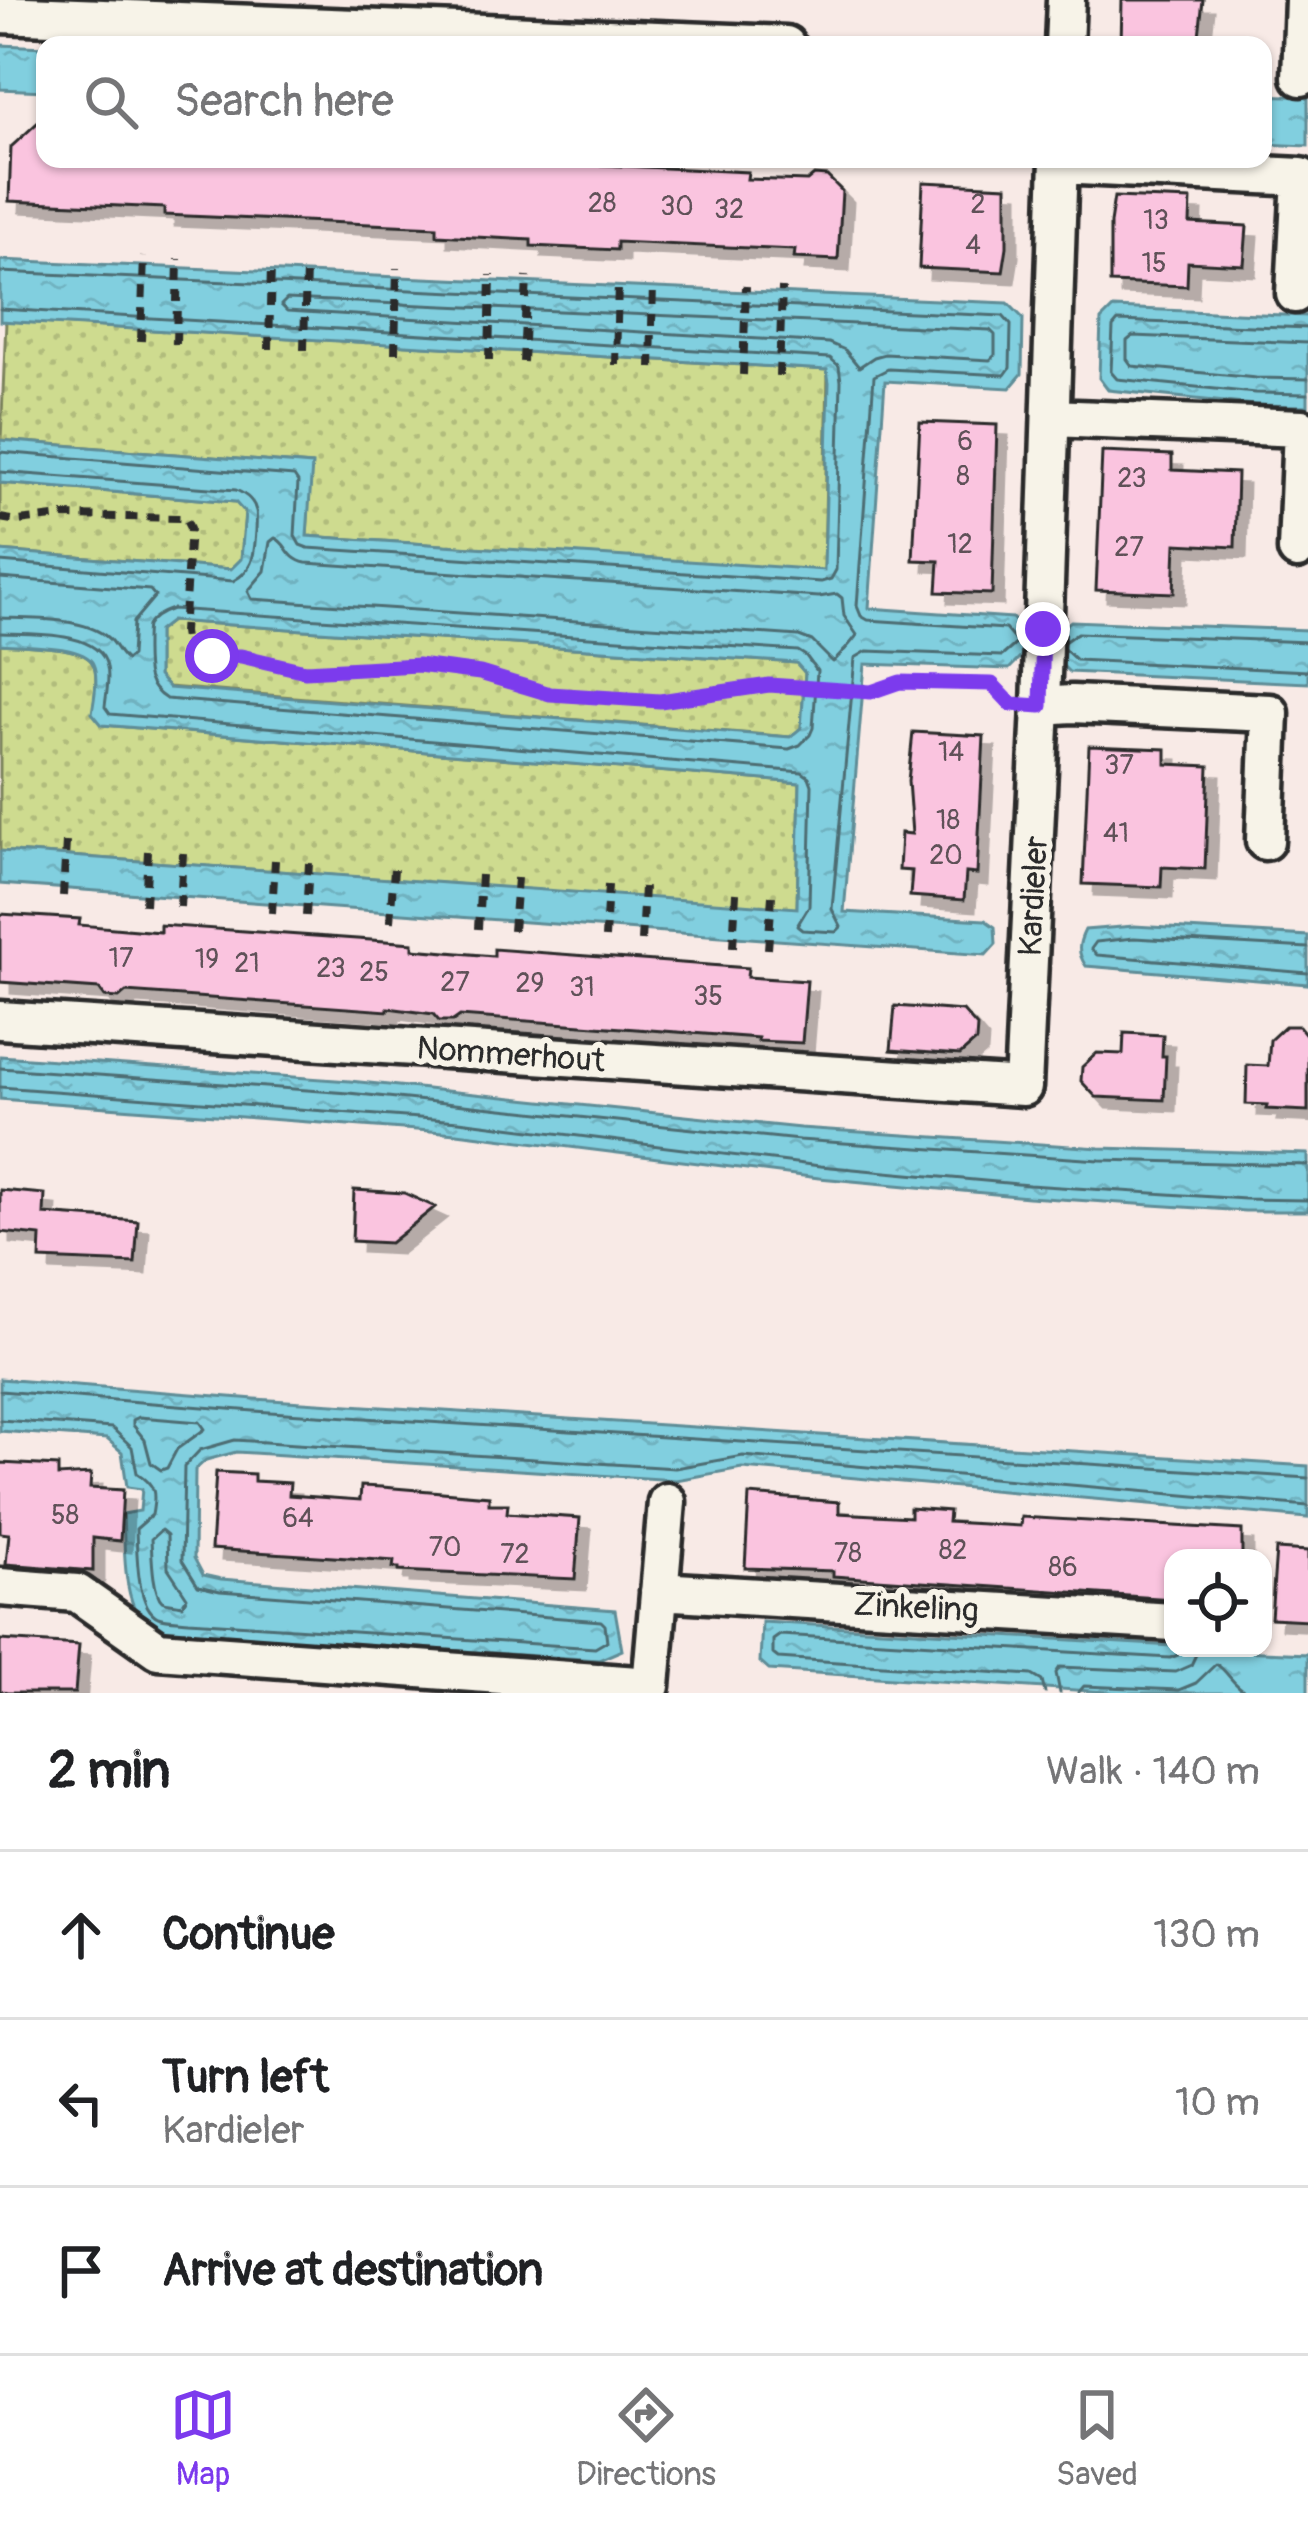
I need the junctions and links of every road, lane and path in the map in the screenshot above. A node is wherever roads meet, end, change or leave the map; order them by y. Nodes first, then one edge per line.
1 (1066, 0) edge
2 (1304, 0) edge
3 (0, 14) edge
4 (558, 36) edge
5 (1064, 36) edge
6 (1301, 77) dead end
7 (1059, 168) edge
8 (1156, 168) edge
9 (144, 256) dead end
10 (178, 260) dead end
11 (271, 265) dead end
12 (306, 266) dead end
13 (397, 268) dead end
14 (491, 275) dead end
15 (527, 277) dead end
16 (617, 281) dead end
17 (653, 284) dead end
18 (746, 286) dead end
19 (782, 288) dead end
20 (1295, 294) dead end
21 (141, 341) dead end
22 (176, 344) dead end
23 (269, 349) dead end
24 (304, 350) dead end
25 (395, 353) dead end
26 (489, 360) dead end
27 (523, 362) dead end
28 (616, 365) dead end
29 (651, 368) dead end
30 (743, 375) dead end
31 (779, 376) dead end
32 (1051, 418) junction
33 (0, 518) edge
34 (1297, 550) dead end
35 (1041, 706) junction
36 (1265, 841) dead end
37 (66, 842) dead end
38 (148, 851) dead end
39 (183, 853) dead end
40 (275, 860) dead end
41 (309, 863) dead end
42 (394, 869) dead end
43 (481, 875) dead end
44 (517, 878) dead end
45 (608, 885) dead end
46 (644, 887) dead end
47 (736, 893) dead end
48 (63, 896) dead end
49 (772, 896) dead end
50 (145, 904) dead end
51 (180, 907) dead end
52 (272, 914) dead end
53 (306, 916) dead end
54 (390, 922) dead end
55 (478, 929) dead end
56 (513, 932) dead end
57 (605, 938) dead end
58 (640, 940) dead end
59 (733, 946) dead end
60 (769, 949) dead end
61 (0, 1020) edge
62 (1023, 1087) joint
63 (667, 1502) dead end
64 (0, 1587) edge
65 (659, 1591) junction
66 (1164, 1621) edge

1 - 5 street
2 - 6 street
3 - 4 street
7 - 32 street, Kardieler
8 - 20 street, Kardieler
9 - 21 path
10 - 22 path
11 - 23 path
12 - 24 path
13 - 25 path
14 - 26 path
15 - 27 path
16 - 28 path
17 - 29 path
18 - 30 path
19 - 31 path
32 - 34 street
32 - 35 street, Kardieler
33 - 35 path
35 - 36 street
35 - 62 street, Kardieler
37 - 48 path
38 - 50 path
39 - 51 path
40 - 52 path
41 - 53 path
42 - 54 path
43 - 55 path
44 - 56 path
45 - 57 path
46 - 58 path
47 - 59 path
49 - 60 path
61 - 62 street, Nommerhout
63 - 65 street
64 - 65 street
65 - 66 street, Zinkeling

